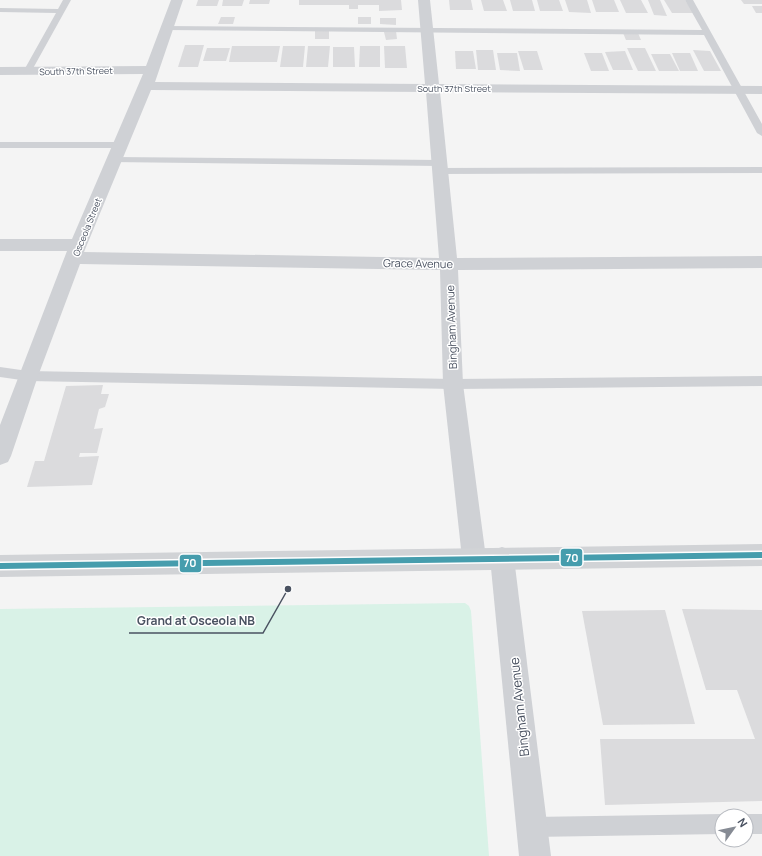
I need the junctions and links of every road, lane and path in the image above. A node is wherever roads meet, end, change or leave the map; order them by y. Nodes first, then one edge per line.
1 (67, 0) edge
2 (177, 0) edge
3 (424, 0) edge
4 (689, 0) edge
5 (0, 10) edge
6 (61, 11) junction
7 (166, 28) junction
8 (426, 30) junction
9 (707, 33) junction
10 (0, 71) edge
11 (27, 72) junction
12 (149, 78) junction
13 (431, 88) junction
14 (739, 90) junction
15 (762, 90) edge
16 (762, 133) edge
17 (0, 145) edge
18 (118, 153) junction
19 (439, 167) junction
20 (762, 170) edge
21 (0, 245) edge
22 (76, 252) junction
23 (762, 262) edge
24 (449, 264) junction
25 (0, 372) edge
26 (28, 376) junction
27 (762, 381) edge
28 (453, 384) junction
29 (0, 456) edge
30 (762, 555) edge
31 (474, 558) junction
32 (502, 558) junction
33 (0, 566) edge
34 (714, 824) edge
35 (532, 826) junction
36 (535, 856) edge

1 - 6 lane
2 - 7 street, Osceola Street
3 - 8 street, Bingham Avenue
4 - 9 lane
5 - 6 lane
6 - 11 lane
7 - 8 lane
7 - 12 street, Osceola Street
8 - 9 lane
8 - 13 street, Bingham Avenue
9 - 14 lane
10 - 11 street, South 37th Street
11 - 12 street, South 37th Street
12 - 13 street, South 37th Street
12 - 18 street, Osceola Street
13 - 14 street, South 37th Street
13 - 19 street, Bingham Avenue
14 - 15 street, South 37th Street
14 - 16 lane
17 - 18 lane
18 - 19 lane
18 - 22 street, Osceola Street
19 - 20 lane
19 - 24 street, Bingham Avenue
21 - 22 street, Grace Avenue
22 - 24 street, Grace Avenue
22 - 26 street, Osceola Street
23 - 24 street, Grace Avenue
24 - 28 street, Bingham Avenue
25 - 26 lane
26 - 28 lane
26 - 29 street, Osceola Street
27 - 28 lane
28 - 31 street, Bingham Avenue
30 - 32 main road
31 - 32 main road
31 - 33 main road
32 - 35 street, Bingham Avenue
34 - 35 lane
35 - 36 street, Bingham Avenue

